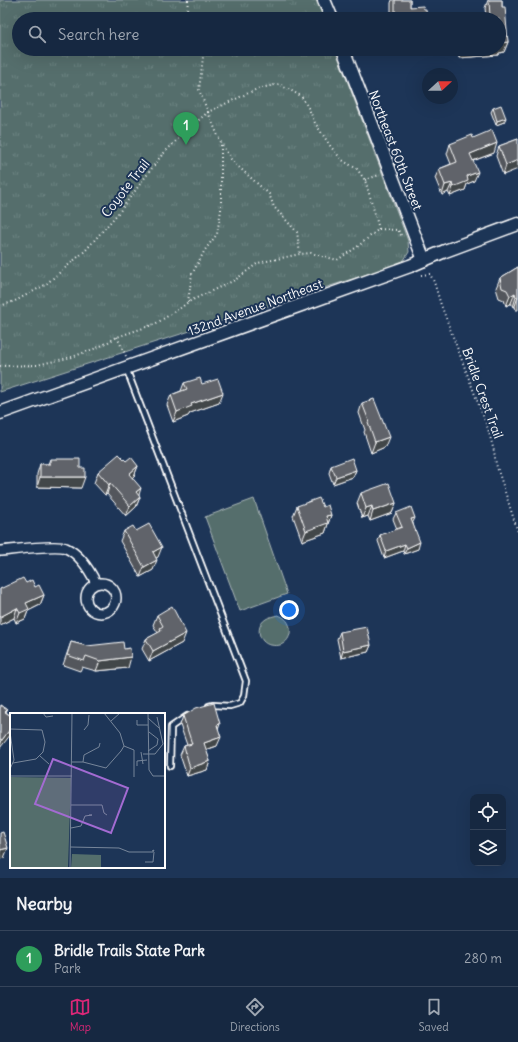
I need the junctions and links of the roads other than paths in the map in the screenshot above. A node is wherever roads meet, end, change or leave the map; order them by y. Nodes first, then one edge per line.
1 (324, 0) edge
2 (329, 12) edge
3 (346, 56) edge
4 (518, 224) edge
5 (424, 260) junction
6 (126, 364) junction
7 (0, 413) edge
8 (0, 551) edge
9 (96, 583) dead end
10 (206, 707) edge
11 (194, 712) edge
12 (170, 766) dead end

1 - 2 street
3 - 5 street, Northeast 60th Street
4 - 5 street, 132nd Avenue Northeast
5 - 6 street, 132nd Avenue Northeast
6 - 7 street, 132nd Avenue Northeast
6 - 10 lane
8 - 9 street
11 - 12 lane

